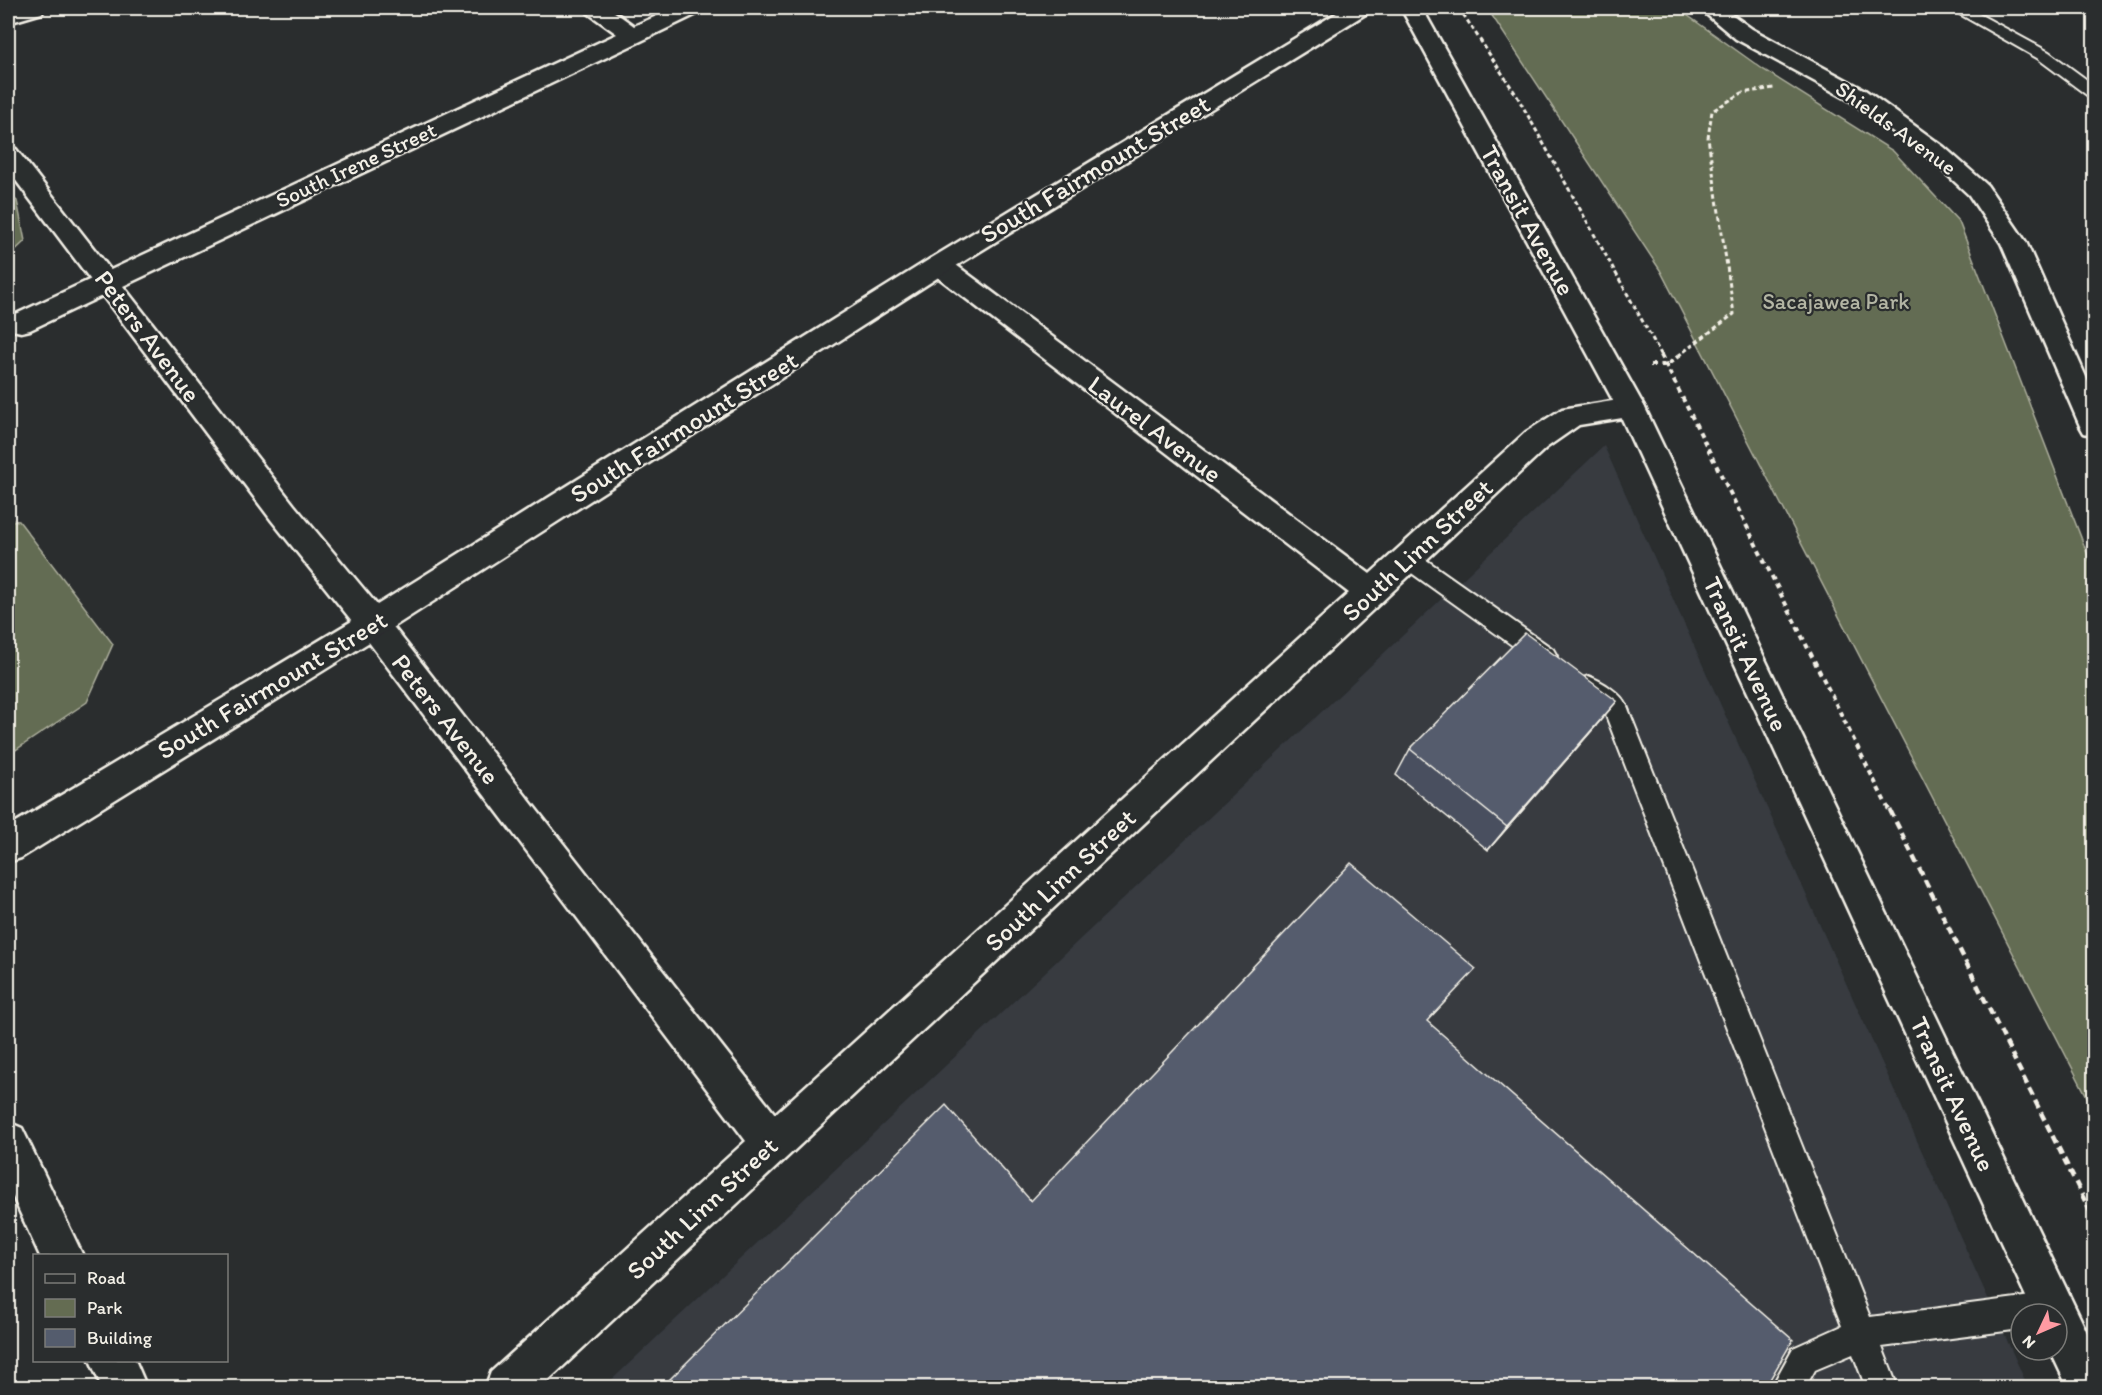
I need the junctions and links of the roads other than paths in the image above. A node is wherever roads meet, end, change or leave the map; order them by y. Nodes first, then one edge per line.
1 (34, 8) edge
2 (596, 8) edge
3 (692, 8) edge
4 (1359, 8) edge
5 (1411, 8) edge
6 (1710, 8) edge
7 (1957, 8) edge
8 (8, 17) edge
9 (633, 36) junction
10 (2094, 92) edge
11 (8, 154) edge
12 (939, 265) junction
13 (107, 282) junction
14 (21, 323) dead end
15 (1631, 408) junction
16 (2094, 426) edge
17 (1407, 558) junction
18 (1372, 593) junction
19 (373, 624) junction
20 (8, 846) edge
21 (8, 1142) edge
22 (773, 1144) junction
23 (61, 1254) edge
24 (2051, 1302) edge
25 (2009, 1318) edge
26 (1862, 1334) junction
27 (2069, 1341) edge
28 (113, 1362) edge
29 (125, 1388) edge
30 (507, 1388) edge
31 (1788, 1388) edge
32 (1882, 1388) edge
33 (2091, 1388) edge

1 - 8 street
2 - 9 street
3 - 9 street, South Irene Street
4 - 12 street, South Fairmount Street
5 - 15 street, Transit Avenue
6 - 16 street, Shields Avenue
7 - 10 lane
9 - 13 street, South Irene Street
11 - 13 street, Peters Avenue
12 - 18 street, Laurel Avenue
12 - 19 street, South Fairmount Street
13 - 14 street, South Irene Street
13 - 19 street, Peters Avenue
15 - 17 street, South Linn Street
15 - 24 street, Transit Avenue
17 - 18 street, South Linn Street
17 - 26 lane
18 - 22 street, South Linn Street
19 - 20 street, South Fairmount Street
19 - 22 street, Peters Avenue
21 - 23 street
22 - 30 street, South Linn Street
25 - 26 lane
26 - 31 lane
26 - 32 lane
27 - 33 street, Transit Avenue
28 - 29 street

